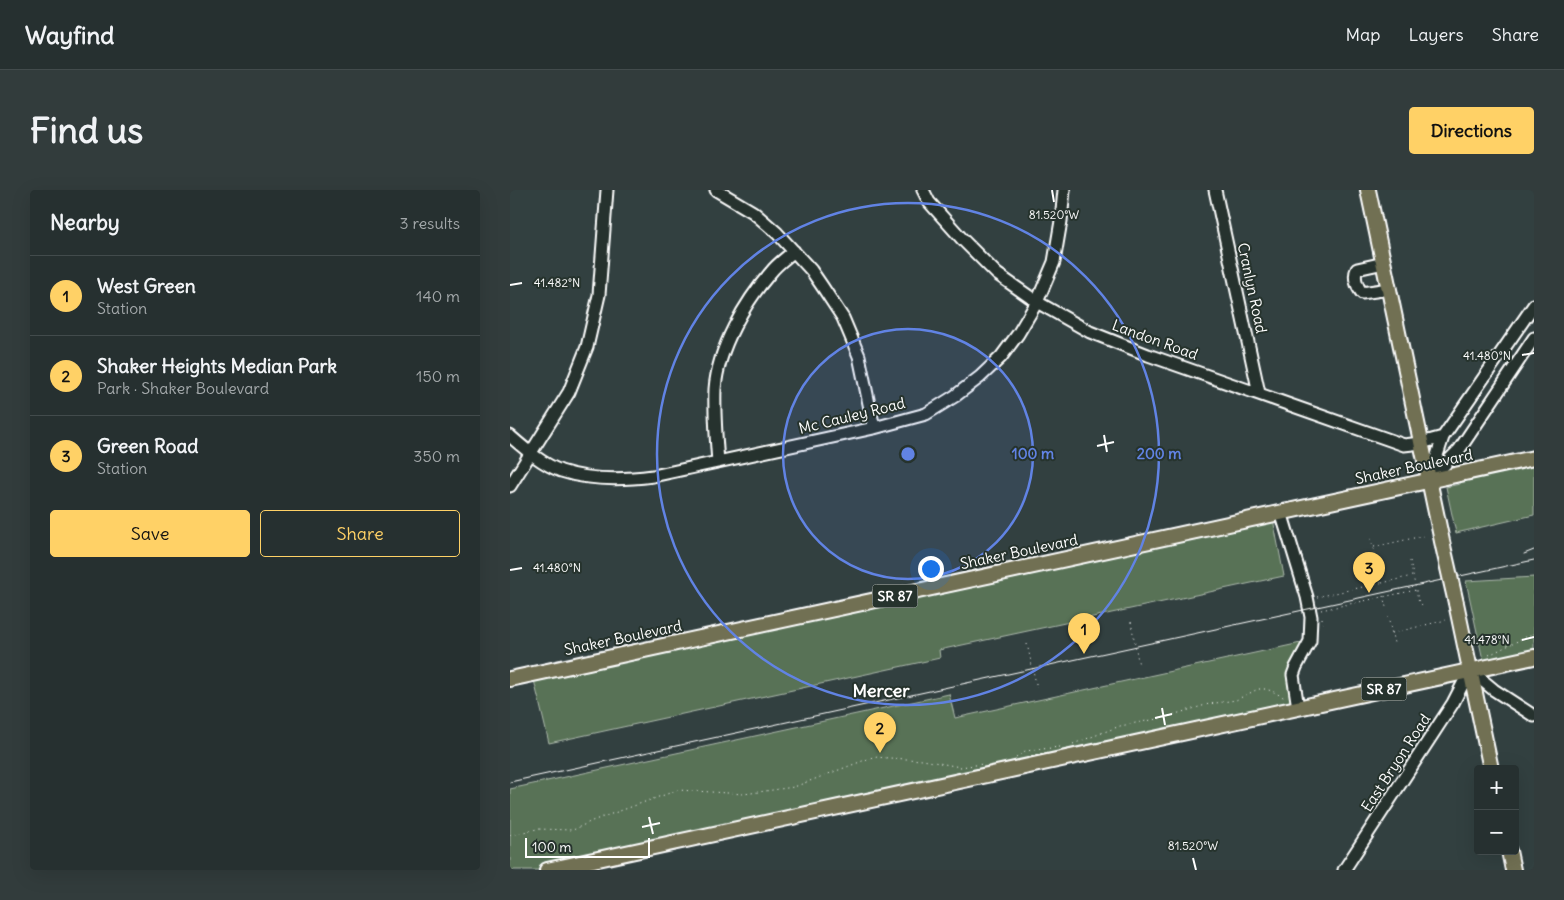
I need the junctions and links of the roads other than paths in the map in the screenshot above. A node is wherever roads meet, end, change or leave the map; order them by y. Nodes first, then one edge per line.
1 (607, 190) edge
2 (716, 190) edge
3 (923, 190) edge
4 (1064, 190) edge
5 (1215, 190) edge
6 (1368, 190) edge
7 (794, 251) junction
8 (1384, 264) junction
9 (1389, 289) junction
10 (1037, 302) junction
11 (1534, 305) edge
12 (1534, 338) edge
13 (1260, 393) junction
14 (874, 428) junction
15 (510, 436) edge
16 (1443, 437) junction
17 (1421, 443) junction
18 (531, 454) junction
19 (1534, 458) edge
20 (718, 462) junction
21 (1429, 480) junction
22 (510, 486) edge
23 (1281, 512) junction
24 (1534, 657) edge
25 (1470, 670) junction
26 (510, 679) edge
27 (1294, 703) junction
28 (1534, 716) edge
29 (1490, 765) edge
30 (1510, 855) edge
31 (546, 870) edge
32 (1344, 870) edge
33 (1513, 870) edge

1 - 18 street
2 - 7 street
3 - 10 street, Landon Road
4 - 10 street, Mc Cauley Road
5 - 13 street, Cranlyn Road
6 - 8 main road
7 - 14 street
7 - 20 street
8 - 9 main road
8 - 9 street
9 - 17 main road
10 - 13 street, Landon Road
10 - 14 street, Mc Cauley Road
11 - 16 street
12 - 21 street
13 - 17 street, Landon Road
14 - 20 street, Mc Cauley Road
15 - 18 street, Mc Cauley Road
16 - 17 street, Landon Road
16 - 21 street
17 - 21 main road
18 - 20 street, Mc Cauley Road
18 - 22 street
19 - 21 main road, Shaker Boulevard / SR 87
21 - 23 main road, Shaker Boulevard / SR 87
21 - 25 main road, bridge
23 - 26 main road, Shaker Boulevard / SR 87
23 - 27 street
24 - 25 main road, SR 87
25 - 27 main road, SR 87
25 - 28 street
25 - 29 main road
25 - 32 street, East Bryon Road
27 - 31 main road, SR 87
30 - 33 main road

